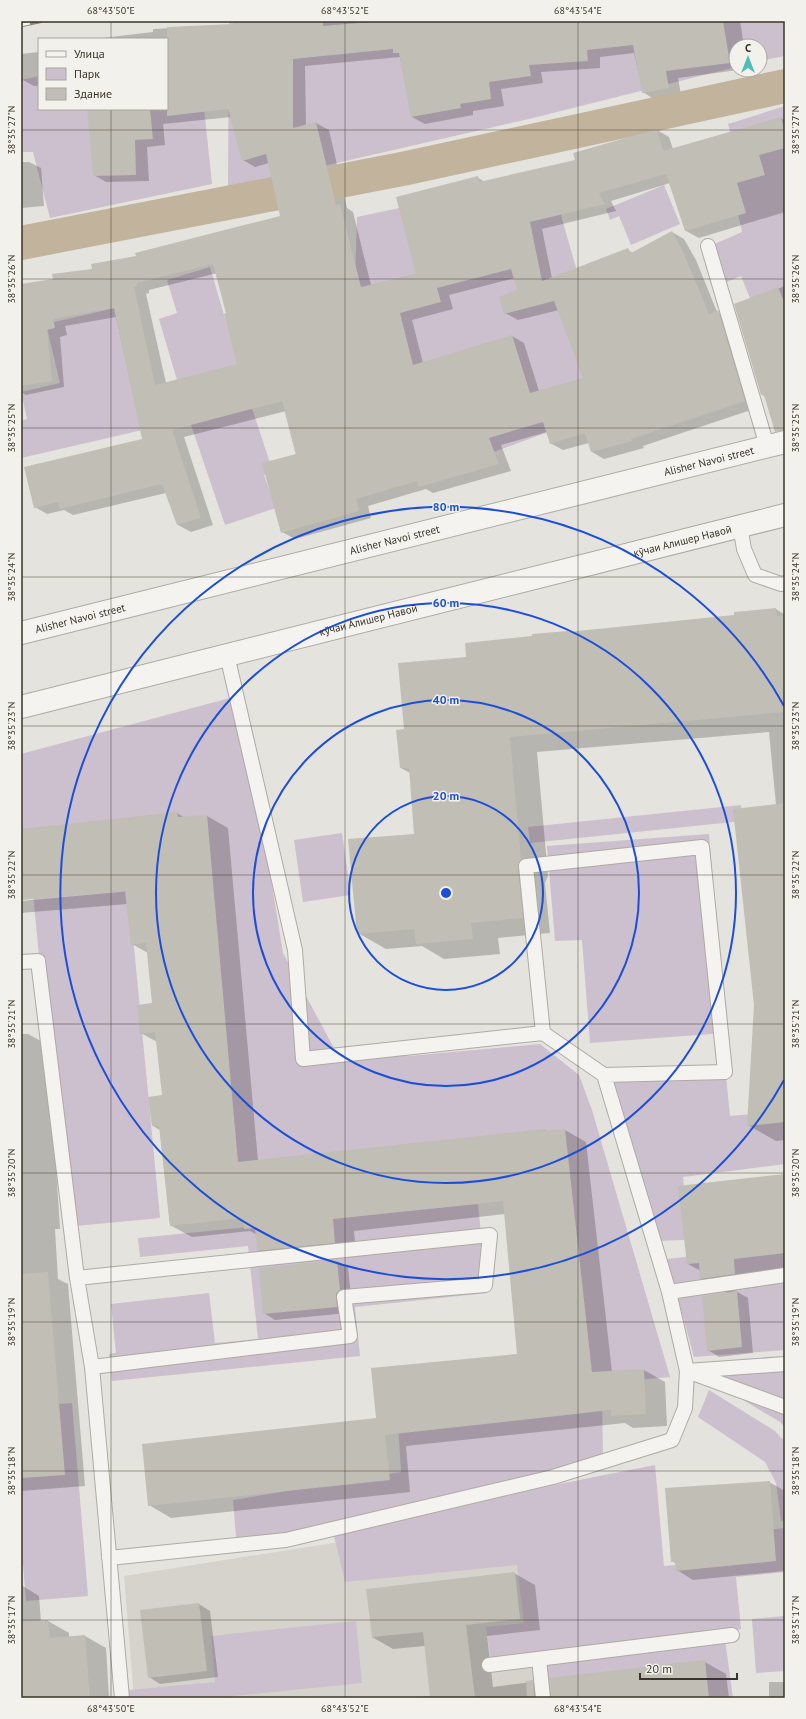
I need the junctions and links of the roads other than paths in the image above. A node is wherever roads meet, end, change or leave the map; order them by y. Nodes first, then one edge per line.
1 (708, 246) dead end
2 (776, 444) edge
3 (785, 515) edge
4 (740, 526) junction
5 (785, 583) edge
6 (21, 633) edge
7 (227, 655) junction
8 (21, 708) edge
9 (21, 962) edge
10 (543, 1033) junction
11 (604, 1076) junction
12 (785, 1275) edge
13 (77, 1278) junction
14 (785, 1280) edge
15 (670, 1292) junction
16 (785, 1364) edge
17 (92, 1367) junction
18 (687, 1371) junction
19 (785, 1407) edge
20 (109, 1558) junction
21 (732, 1635) dead end
22 (539, 1659) junction
23 (489, 1665) dead end
24 (122, 1698) edge
25 (543, 1698) edge

1 - 2 lane
2 - 6 street, Alisher Navoi street
3 - 4 street, кӯчаи Алишер Навоӣ
4 - 5 lane
4 - 7 street, кӯчаи Алишер Навоӣ
7 - 8 street, кӯчаи Алишер Навоӣ
7 - 10 lane
9 - 13 lane
10 - 11 lane
10 - 11 lane
11 - 15 lane
12 - 15 lane
13 - 17 lane
13 - 17 lane
14 - 15 lane
15 - 18 lane
16 - 18 lane
17 - 20 lane
18 - 19 lane
18 - 20 lane
20 - 24 lane
21 - 22 lane
22 - 23 lane
22 - 25 lane

